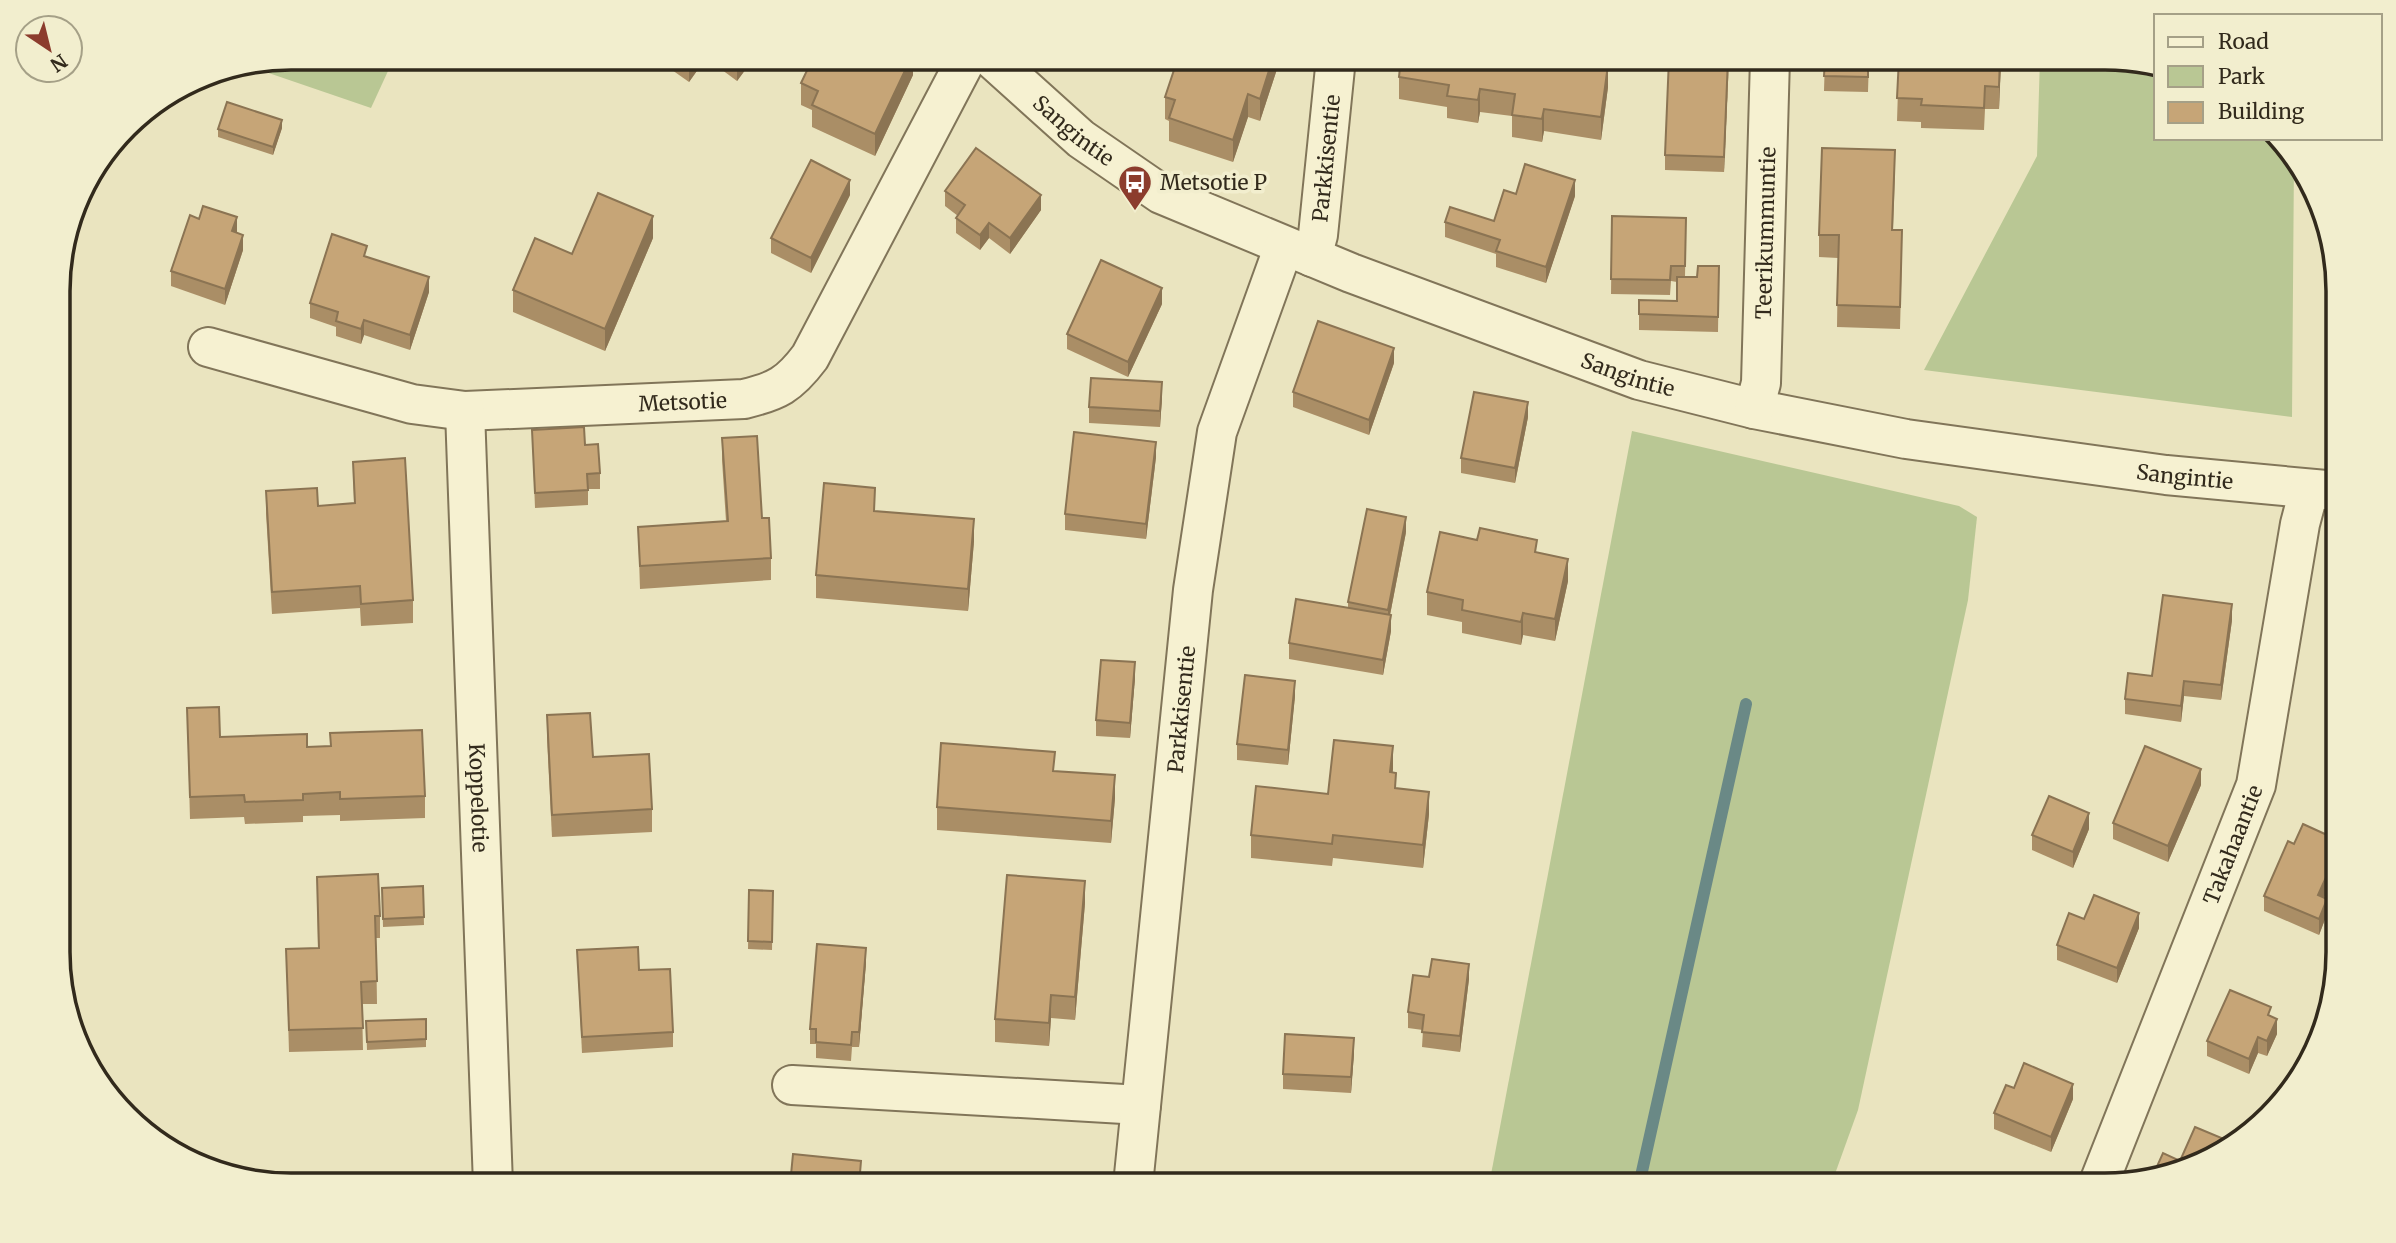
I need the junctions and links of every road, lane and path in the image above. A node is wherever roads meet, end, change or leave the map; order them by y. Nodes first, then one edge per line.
1 (961, 70) edge
2 (1004, 70) edge
3 (1335, 70) edge
4 (1770, 70) edge
5 (1298, 252) junction
6 (208, 347) dead end
7 (1754, 409) junction
8 (465, 411) junction
9 (2323, 491) edge
10 (792, 1086) dead end
11 (1141, 1105) junction
12 (493, 1173) edge
13 (1134, 1173) edge
14 (2103, 1173) edge

1 - 8 street, Metsotie
2 - 5 street, Sangintie
3 - 5 street, Parkkisentie
4 - 7 street, Teerikummuntie
5 - 7 street, Sangintie
5 - 11 street, Parkkisentie
6 - 8 street, Metsotie
7 - 9 street, Sangintie
8 - 12 street, Koppelotie
9 - 14 street, Takahaantie
10 - 11 street
11 - 13 street, Parkkisentie

